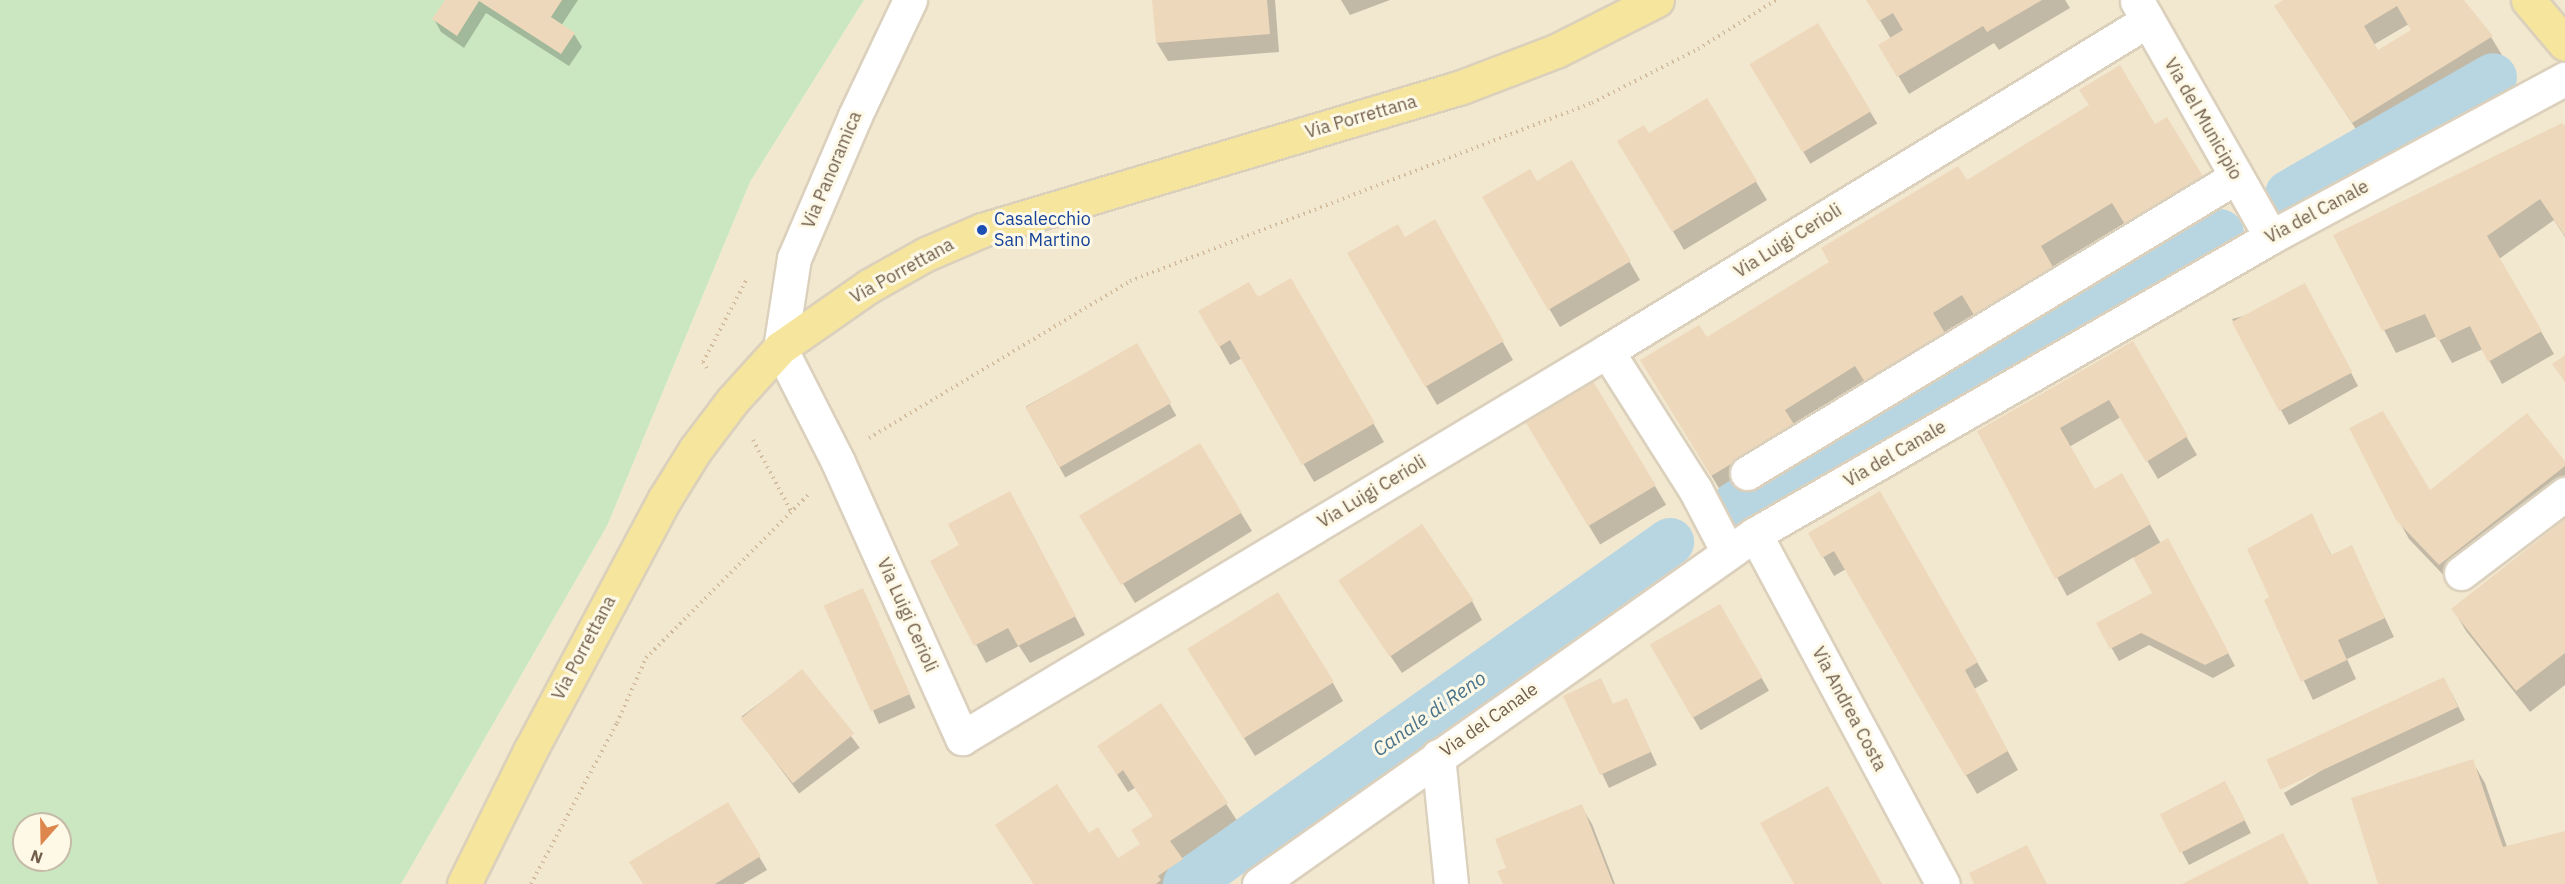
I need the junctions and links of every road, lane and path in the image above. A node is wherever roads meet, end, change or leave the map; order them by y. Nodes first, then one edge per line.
1 (910, 0) edge
2 (1657, 0) edge
3 (1776, 0) edge
4 (2528, 0) edge
5 (2142, 10) edge
6 (2565, 44) edge
7 (2565, 79) edge
8 (2236, 177) junction
9 (2271, 237) junction
10 (780, 348) junction
11 (1607, 351) junction
12 (732, 401) junction
13 (838, 462) junction
14 (1747, 473) dead end
15 (2565, 494) edge
16 (1742, 543) junction
17 (2461, 573) dead end
18 (1438, 756) junction
19 (464, 884) edge
20 (531, 884) edge
21 (1259, 884) edge
22 (1451, 884) edge
23 (1943, 884) edge

1 - 10 street, Via Panoramica
2 - 10 main road, Via Porrettana
3 - 13 path
4 - 6 main road
5 - 8 street, Via del Municipio
5 - 11 street, Via Luigi Cerioli
7 - 9 street, Via del Canale
8 - 9 street, Via del Municipio
8 - 14 street
9 - 16 street, Via del Canale
10 - 12 main road, Via Porrettana
10 - 13 street, Via Luigi Cerioli
11 - 13 street, Via Luigi Cerioli
11 - 16 street, Via Andrea Costa
12 - 19 main road, Via Porrettana
12 - 20 path
15 - 17 street
16 - 18 street, Via del Canale
16 - 23 street, Via Andrea Costa
18 - 21 street, Via del Canale
18 - 22 street

